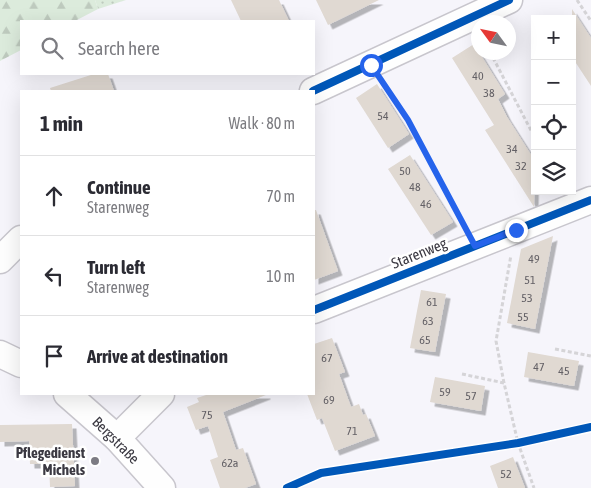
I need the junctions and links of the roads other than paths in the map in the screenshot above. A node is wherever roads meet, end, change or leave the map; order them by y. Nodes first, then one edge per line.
1 (509, 0) edge
2 (315, 90) edge
3 (591, 200) edge
4 (20, 241) edge
5 (0, 260) edge
6 (315, 310) edge
7 (0, 354) edge
8 (20, 364) edge
9 (68, 395) edge
10 (160, 395) edge
11 (117, 438) junction
12 (162, 488) edge

1 - 2 street
3 - 6 street, Starenweg
4 - 5 street
7 - 8 street
9 - 11 street, Bergstraße
10 - 11 street
11 - 12 street, Bergstraße

